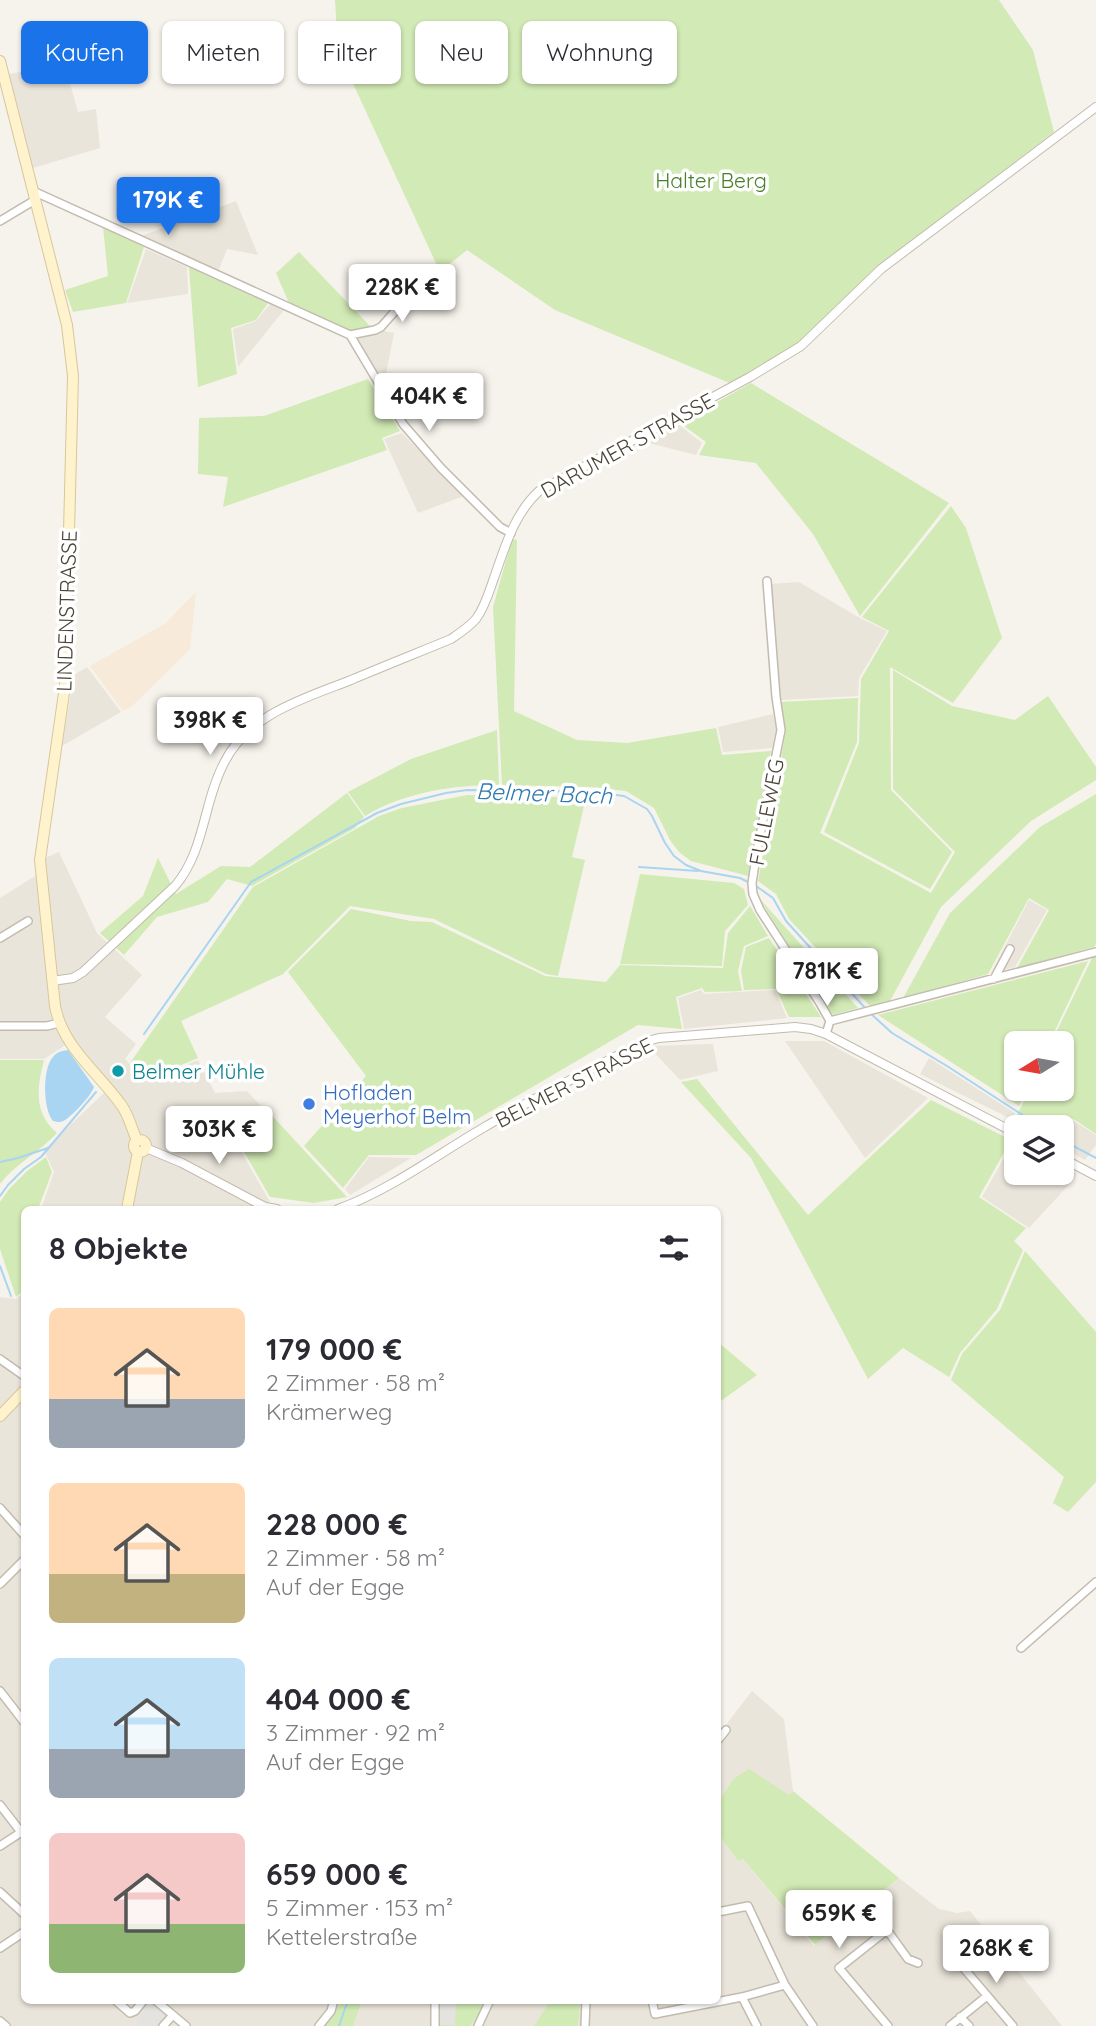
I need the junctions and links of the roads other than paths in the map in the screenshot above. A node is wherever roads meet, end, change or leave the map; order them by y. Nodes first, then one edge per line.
1 (0, 61) edge
2 (1096, 107) edge
3 (34, 195) junction
4 (0, 221) edge
5 (439, 272) dead end
6 (349, 335) junction
7 (511, 533) junction
8 (767, 581) dead end
9 (28, 921) dead end
10 (0, 938) edge
11 (1010, 949) dead end
12 (1096, 952) edge
13 (993, 979) junction
14 (52, 981) junction
15 (830, 1021) junction
16 (59, 1023) junction
17 (0, 1026) edge
18 (826, 1034) junction
19 (1004, 1127) edge
20 (140, 1147) junction
21 (1074, 1164) edge
22 (1096, 1176) edge
23 (128, 1206) edge
24 (263, 1206) edge
25 (346, 1206) edge
26 (0, 1359) edge
27 (21, 1374) edge
28 (21, 1394) edge
29 (0, 1416) edge
30 (0, 1508) edge
31 (21, 1532) edge
32 (21, 1563) edge
33 (1096, 1582) edge
34 (0, 1584) edge
35 (1021, 1648) dead end
36 (0, 1691) edge
37 (21, 1718) edge
38 (726, 1730) dead end
39 (721, 1736) edge
40 (0, 1805) edge
41 (21, 1829) edge
42 (21, 1832) edge
43 (0, 1846) edge
44 (0, 1892) edge
45 (721, 1910) edge
46 (21, 1911) edge
47 (21, 1934) edge
48 (0, 1948) edge
49 (958, 1954) dead end
50 (918, 1963) dead end
51 (785, 1985) junction
52 (987, 1996) junction
53 (742, 1997) junction
54 (721, 2001) edge
55 (120, 2004) edge
56 (141, 2004) edge
57 (160, 2004) edge
58 (333, 2004) edge
59 (435, 2004) edge
60 (488, 2004) edge
61 (586, 2004) edge
62 (653, 2004) edge
63 (706, 2004) edge
64 (173, 2015) junction
65 (960, 2017) junction
66 (0, 2021) edge
67 (6, 2026) edge
68 (163, 2026) edge
69 (186, 2026) edge
70 (320, 2026) edge
71 (435, 2026) edge
72 (478, 2026) edge
73 (585, 2026) edge
74 (757, 2026) edge
75 (813, 2026) edge
76 (888, 2026) edge
77 (950, 2026) edge
78 (969, 2026) edge
79 (1013, 2026) edge

1 - 3 main road, LINDENSTRASSE
2 - 7 street, DARUMER STRASSE
3 - 4 street
3 - 6 street
3 - 14 main road, LINDENSTRASSE
5 - 6 street
6 - 7 street
7 - 14 street, DARUMER STRASSE
8 - 15 street, FULLEWEG
9 - 10 street
11 - 13 street
12 - 13 street
13 - 15 street
14 - 16 main road, LINDENSTRASSE
15 - 18 street
16 - 17 street
16 - 20 main road, LINDENSTRASSE
18 - 19 street, BELMER STRASSE
18 - 25 street, BELMER STRASSE
20 - 23 main road
20 - 24 street
21 - 22 street
26 - 27 street
28 - 29 main road
30 - 31 street
32 - 34 street
33 - 35 street
36 - 37 street
38 - 39 street
40 - 41 street
42 - 43 street
44 - 46 street
45 - 51 street
47 - 48 street
49 - 52 street
50 - 76 street
51 - 53 street
51 - 75 street
52 - 65 street
52 - 79 street
53 - 54 street
53 - 74 street
55 - 56 street
57 - 64 street
58 - 70 street
59 - 71 street
60 - 72 street
61 - 73 street
62 - 63 street
64 - 68 street
64 - 69 street
65 - 77 street
65 - 78 street
66 - 67 street

